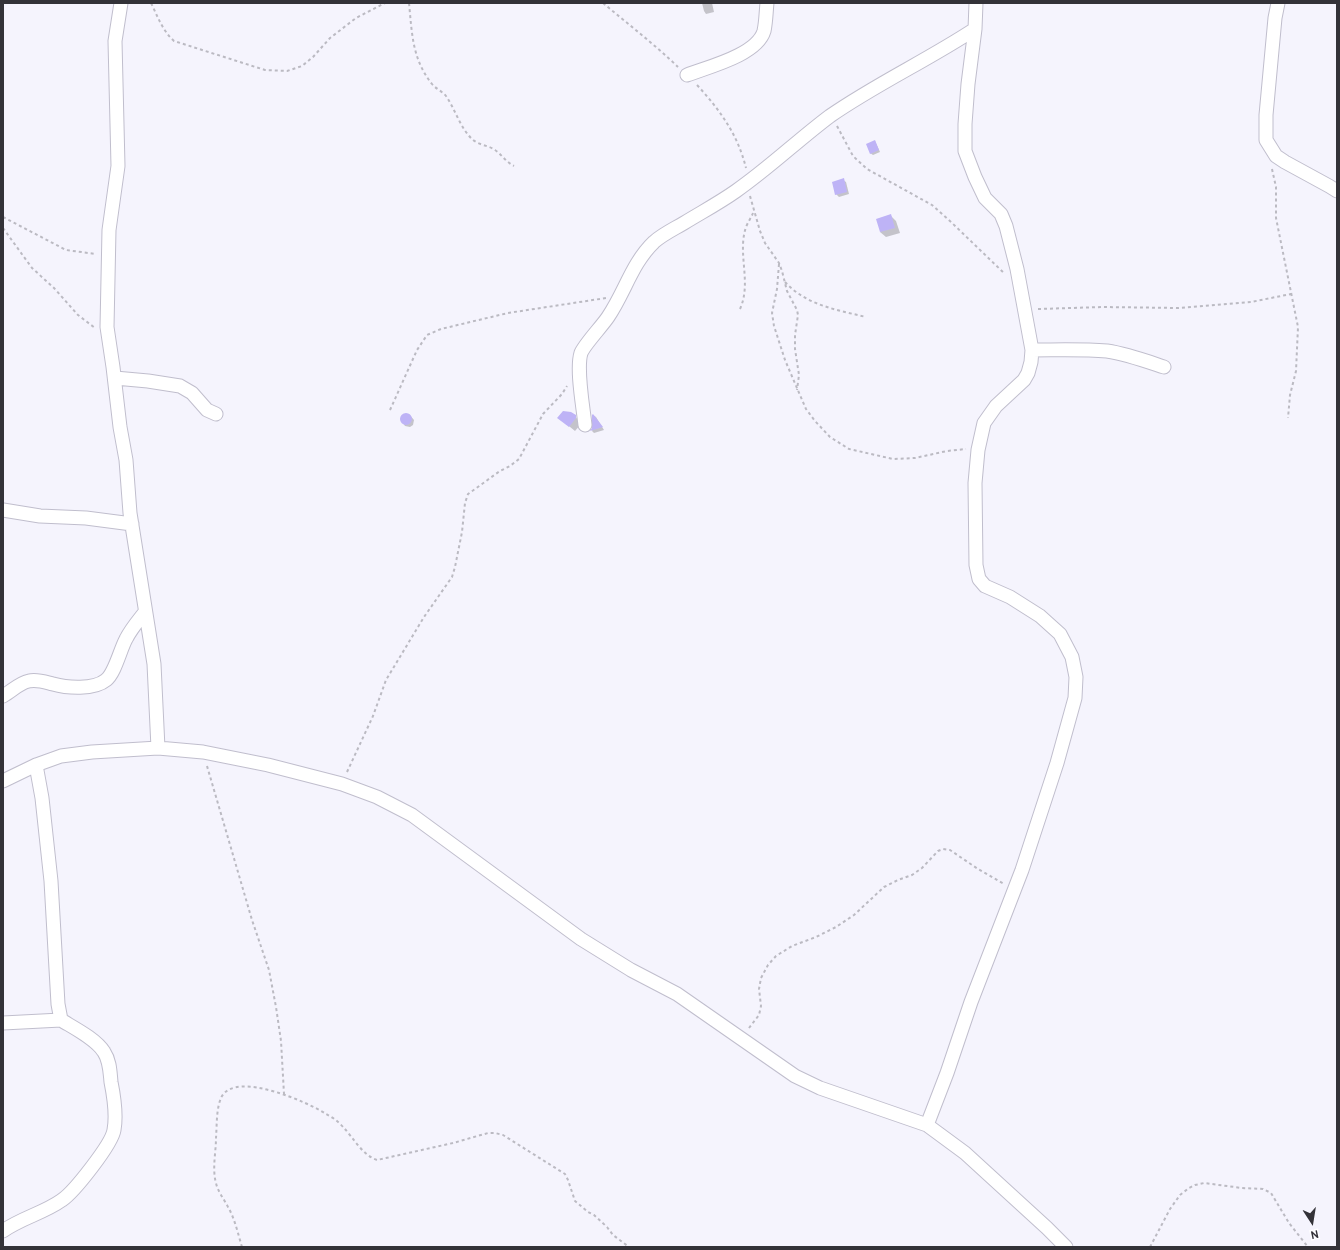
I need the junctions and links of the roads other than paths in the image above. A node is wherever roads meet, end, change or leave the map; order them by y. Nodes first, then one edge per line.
1 (121, 3) edge
2 (768, 3) edge
3 (976, 3) edge
4 (1278, 3) edge
5 (975, 29) junction
6 (687, 75) dead end
7 (1337, 191) edge
8 (1032, 350) junction
9 (1164, 367) dead end
10 (115, 378) junction
11 (216, 414) dead end
12 (585, 425) dead end
13 (3, 510) edge
14 (132, 524) junction
15 (145, 612) junction
16 (3, 696) edge
17 (158, 748) junction
18 (36, 765) junction
19 (3, 781) edge
20 (61, 1020) junction
21 (3, 1024) edge
22 (927, 1125) junction
23 (3, 1230) edge
24 (1066, 1247) edge

1 - 10 street
2 - 6 street
3 - 5 street
4 - 7 street
5 - 8 street
5 - 12 street
8 - 9 street
8 - 22 street
10 - 11 street
10 - 14 street
13 - 14 street
14 - 15 street
15 - 16 street
15 - 17 street
17 - 18 street
17 - 22 street
18 - 19 street
18 - 20 street
20 - 21 street
20 - 23 street
22 - 24 street

